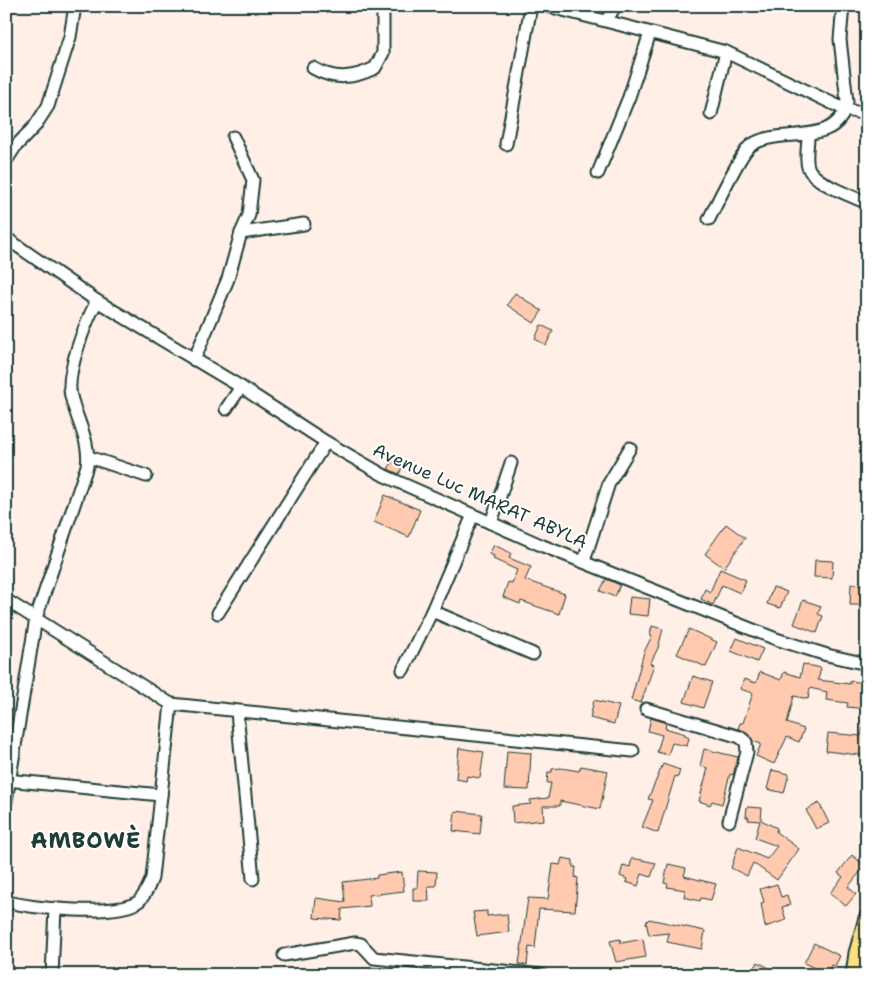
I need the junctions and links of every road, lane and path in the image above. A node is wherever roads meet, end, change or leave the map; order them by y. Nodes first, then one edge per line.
1 (76, 6) edge
2 (383, 6) edge
3 (531, 6) edge
4 (547, 6) edge
5 (615, 6) edge
6 (844, 6) edge
7 (607, 20) junction
8 (650, 33) junction
9 (726, 52) junction
10 (313, 68) dead end
11 (846, 110) junction
12 (711, 114) dead end
13 (867, 114) edge
14 (808, 136) junction
15 (233, 137) dead end
16 (506, 144) dead end
17 (6, 161) edge
18 (598, 173) dead end
19 (867, 204) edge
20 (709, 219) dead end
21 (304, 224) dead end
22 (241, 233) junction
23 (6, 238) edge
24 (97, 301) junction
25 (194, 360) junction
26 (241, 387) junction
27 (226, 409) dead end
28 (326, 442) junction
29 (630, 448) dead end
30 (89, 457) junction
31 (511, 463) dead end
32 (146, 476) dead end
33 (473, 515) junction
34 (491, 523) junction
35 (584, 561) junction
36 (6, 600) edge
37 (432, 611) junction
38 (218, 613) dead end
39 (36, 618) junction
40 (533, 654) dead end
41 (867, 664) edge
42 (403, 670) dead end
43 (171, 704) junction
44 (646, 709) dead end
45 (237, 712) junction
46 (633, 751) dead end
47 (8, 780) edge
48 (160, 795) junction
49 (6, 801) edge
50 (728, 821) dead end
51 (253, 879) dead end
52 (6, 901) edge
53 (55, 908) junction
54 (867, 918) edge
55 (284, 955) dead end
56 (52, 975) edge
57 (542, 975) edge
58 (854, 975) edge

1 - 17 street
2 - 10 street
3 - 16 street
4 - 7 street
5 - 7 street
6 - 11 street
7 - 8 street
8 - 9 street
8 - 18 street
9 - 11 street
9 - 12 street
11 - 13 street
11 - 14 street
14 - 19 street
14 - 20 street
15 - 22 street
21 - 22 street
22 - 25 street
23 - 24 street, Avenue Luc MARAT ABYLA
24 - 25 street, Avenue Luc MARAT ABYLA
24 - 30 street
25 - 26 street, Avenue Luc MARAT ABYLA
26 - 27 street
26 - 28 street, Avenue Luc MARAT ABYLA
28 - 33 street, Avenue Luc MARAT ABYLA
28 - 38 street
29 - 35 street
30 - 32 street
30 - 39 street
31 - 34 street
33 - 34 street, Avenue Luc MARAT ABYLA
33 - 37 street
34 - 35 street, Avenue Luc MARAT ABYLA
35 - 41 street, Avenue Luc MARAT ABYLA
36 - 39 street
37 - 40 street
37 - 42 street
39 - 43 street
39 - 47 street
43 - 45 street
43 - 48 street
44 - 50 street
45 - 46 street
45 - 51 street
47 - 48 street
47 - 49 street
48 - 53 street
52 - 53 street
53 - 56 street
54 - 58 main road
55 - 57 street

